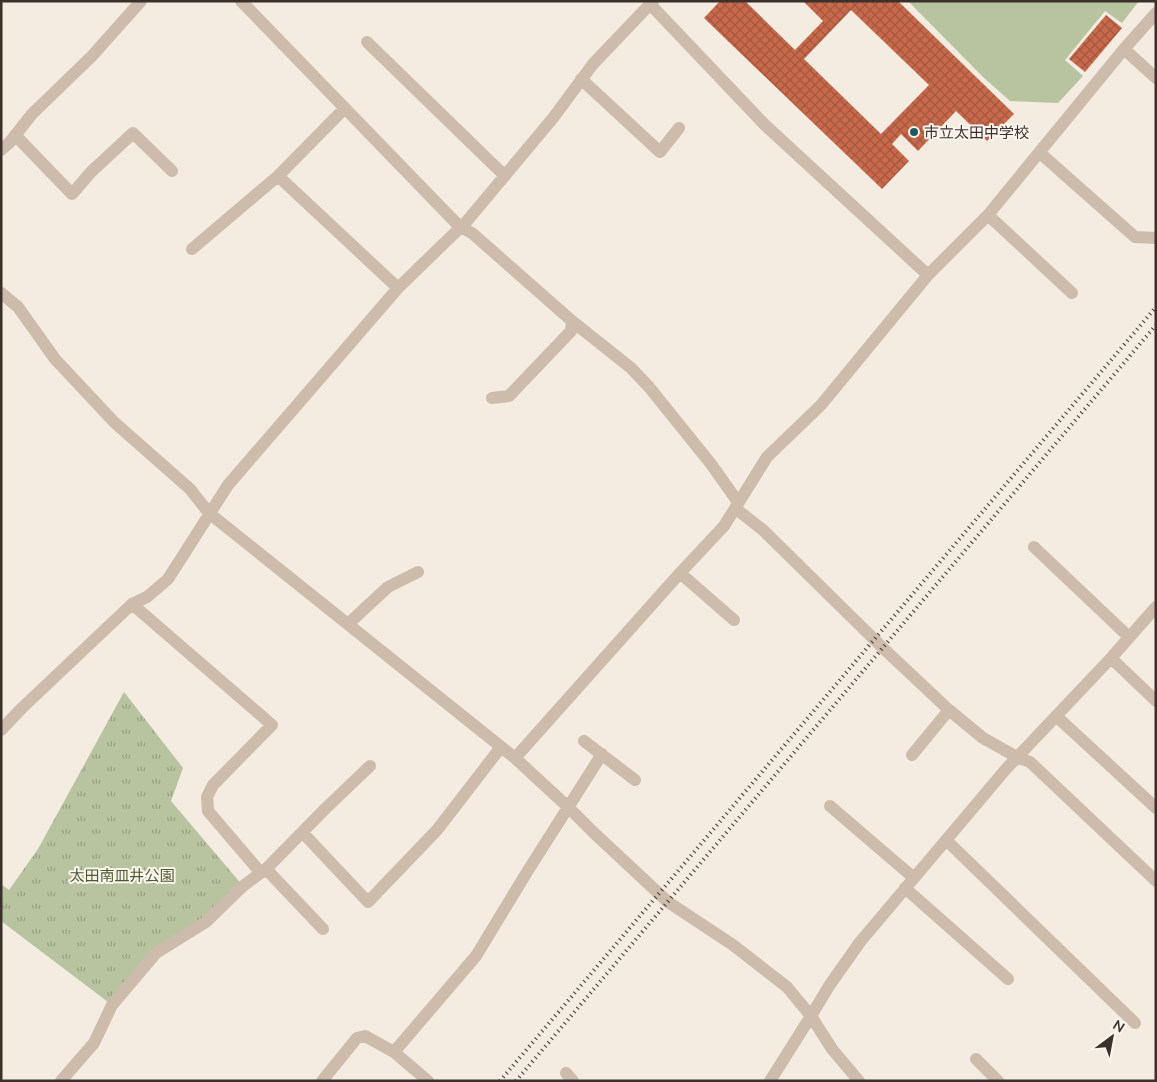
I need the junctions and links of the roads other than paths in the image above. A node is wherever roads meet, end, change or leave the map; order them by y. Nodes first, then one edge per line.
1 (141, 1) edge
2 (241, 1) edge
3 (651, 3) edge
4 (1156, 13) edge
5 (367, 42) dead end
6 (1124, 49) junction
7 (582, 78) junction
8 (1156, 78) edge
9 (345, 108) junction
10 (679, 128) dead end
11 (15, 135) junction
12 (1, 150) edge
13 (1040, 153) junction
14 (172, 171) dead end
15 (278, 176) junction
16 (504, 176) junction
17 (988, 214) junction
18 (460, 227) junction
19 (1156, 238) edge
20 (192, 249) dead end
21 (928, 275) junction
22 (398, 288) junction
23 (1, 292) edge
24 (1072, 293) dead end
25 (572, 321) junction
26 (492, 398) dead end
27 (736, 505) junction
28 (209, 513) junction
29 (1034, 547) dead end
30 (418, 572) dead end
31 (680, 572) junction
32 (132, 604) junction
33 (1156, 607) edge
34 (734, 620) dead end
35 (348, 624) junction
36 (1129, 638) junction
37 (1111, 658) junction
38 (1156, 701) edge
39 (949, 710) junction
40 (1056, 716) junction
41 (1, 730) edge
42 (584, 740) dead end
43 (501, 747) junction
44 (602, 754) junction
45 (912, 755) dead end
46 (1017, 757) junction
47 (515, 758) junction
48 (370, 766) dead end
49 (635, 780) dead end
50 (830, 806) dead end
51 (568, 807) junction
52 (1156, 808) edge
53 (302, 832) junction
54 (946, 840) junction
55 (264, 871) junction
56 (1156, 881) edge
57 (910, 883) junction
58 (323, 929) dead end
59 (1008, 979) dead end
60 (811, 1016) junction
61 (1134, 1023) dead end
62 (394, 1052) junction
63 (976, 1060) dead end
64 (61, 1081) edge
65 (322, 1081) edge
66 (428, 1081) edge
67 (770, 1081) edge
68 (859, 1081) edge
69 (998, 1081) edge

1 - 11 street
2 - 9 street
3 - 7 street
3 - 21 street
4 - 6 street
5 - 16 street
6 - 8 street
6 - 13 street
7 - 10 street
7 - 16 street
9 - 15 street
9 - 18 street
11 - 12 street
11 - 14 street
13 - 17 street
13 - 19 street
15 - 20 street
15 - 22 street
16 - 18 street
17 - 21 street
17 - 24 street
18 - 22 street
18 - 25 street
21 - 27 street
22 - 28 street
23 - 28 street
25 - 26 street
25 - 27 street
27 - 31 street
27 - 39 street
28 - 32 street
28 - 35 street
29 - 36 street
30 - 35 street
31 - 34 street
31 - 47 street
32 - 41 street
32 - 55 street
33 - 36 street
35 - 43 street
36 - 37 street
37 - 38 street
37 - 40 street
39 - 45 street
39 - 46 street
40 - 46 street
40 - 52 street
42 - 44 street
43 - 47 street
43 - 53 street
44 - 49 street
44 - 51 street
46 - 54 street
46 - 56 street
47 - 51 street
48 - 53 street
50 - 57 street
51 - 60 street
51 - 62 street
53 - 55 street
54 - 57 street
54 - 61 street
55 - 58 street
55 - 64 street
57 - 59 street
57 - 60 street
60 - 67 street
60 - 68 street
62 - 65 street
62 - 66 street
63 - 69 street

